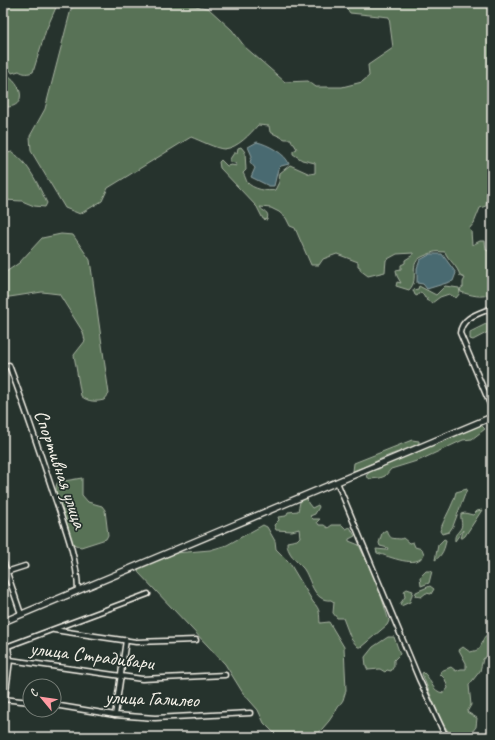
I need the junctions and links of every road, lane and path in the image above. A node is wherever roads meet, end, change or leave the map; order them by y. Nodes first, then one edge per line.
1 (492, 308) edge
2 (3, 367) edge
3 (492, 409) edge
4 (492, 417) edge
5 (337, 482) junction
6 (3, 560) edge
7 (25, 566) dead end
8 (5, 573) edge
9 (78, 590) junction
10 (148, 594) dead end
11 (21, 614) junction
12 (3, 622) edge
13 (53, 630) junction
14 (126, 640) junction
15 (196, 640) dead end
16 (5, 647) edge
17 (3, 659) edge
18 (10, 660) junction
19 (225, 675) dead end
20 (122, 677) junction
21 (4, 699) edge
22 (22, 701) edge
23 (62, 706) edge
24 (250, 713) dead end
25 (115, 715) junction
26 (446, 737) edge

1 - 3 street
2 - 9 street, Спортивная улица
4 - 5 street
5 - 9 street
5 - 26 street
6 - 8 street
7 - 8 street
8 - 11 street
9 - 11 street
10 - 13 street
11 - 12 street
13 - 14 street
13 - 16 street
14 - 15 street
14 - 20 street
16 - 18 street
17 - 18 street, улица Страдивари
18 - 20 street, улица Страдивари
18 - 21 street
19 - 20 street, улица Страдивари
20 - 25 street
21 - 22 street
23 - 25 street, улица Галилео
24 - 25 street, улица Галилео

